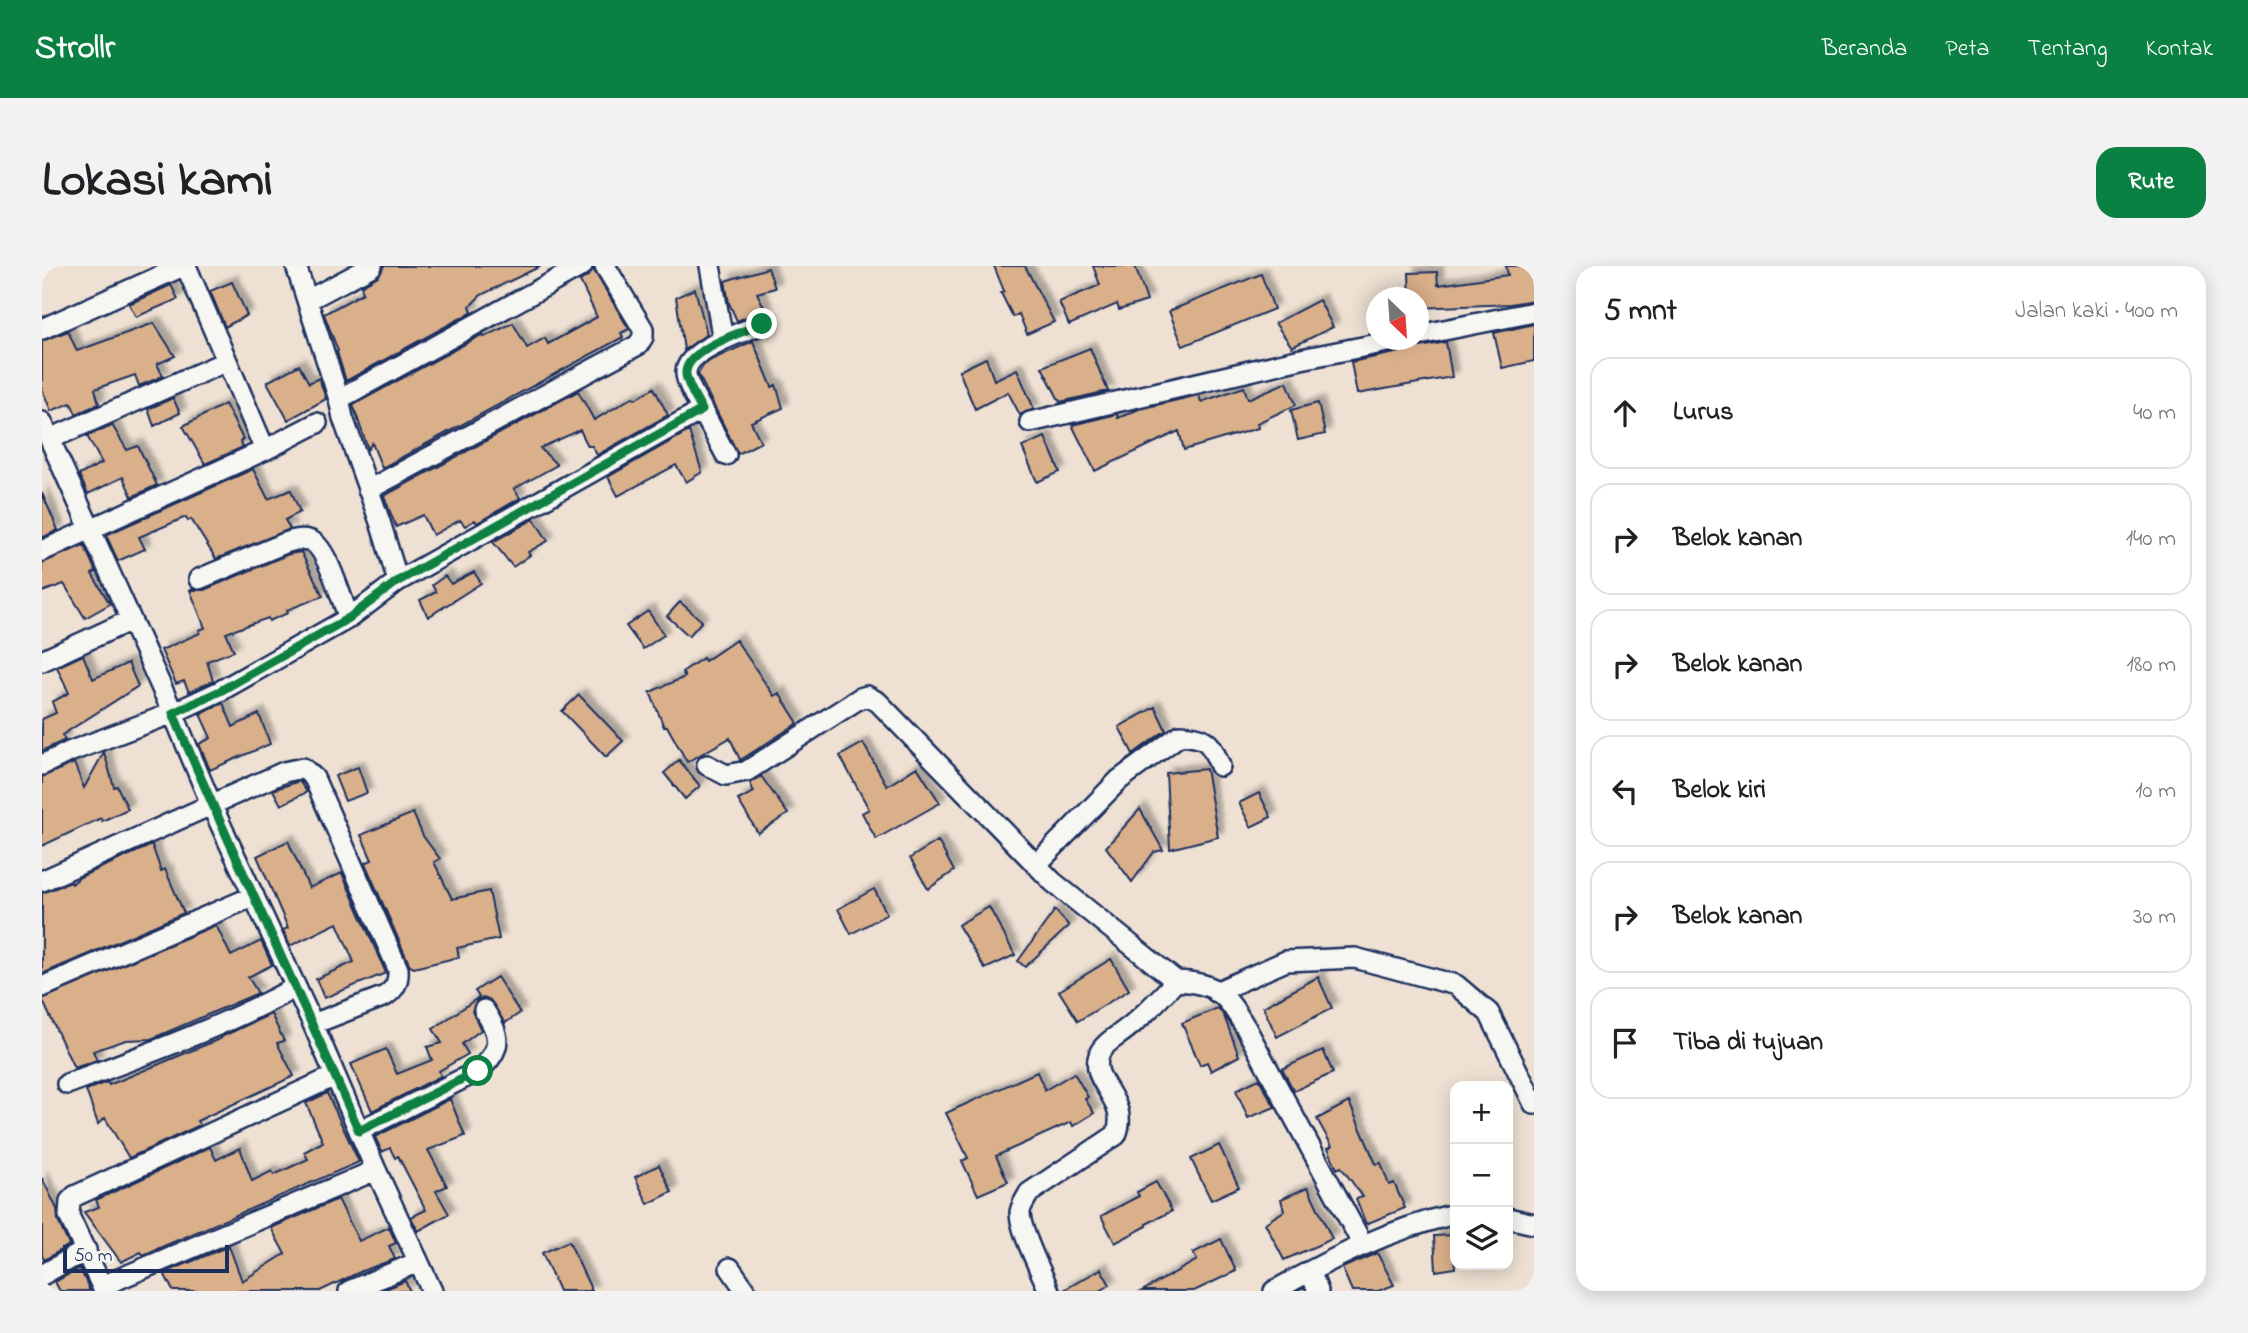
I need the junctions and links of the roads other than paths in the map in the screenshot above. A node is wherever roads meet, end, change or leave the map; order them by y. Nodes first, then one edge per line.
1 (184, 266) edge
2 (296, 266) edge
3 (372, 266) edge
4 (582, 266) edge
5 (605, 266) edge
6 (710, 266) edge
7 (308, 300) junction
8 (1534, 312) edge
9 (762, 324) dead end
10 (42, 329) edge
11 (1429, 333) edge
12 (723, 340) junction
13 (1366, 346) edge
14 (227, 362) junction
15 (339, 399) junction
16 (702, 410) junction
17 (1030, 422) dead end
18 (317, 423) dead end
19 (46, 431) edge
20 (265, 450) junction
21 (726, 455) dead end
22 (368, 489) junction
23 (91, 529) junction
24 (42, 551) edge
25 (200, 579) dead end
26 (398, 581) junction
27 (349, 618) junction
28 (131, 620) junction
29 (42, 661) edge
30 (173, 713) junction
31 (42, 765) edge
32 (707, 765) dead end
33 (1220, 766) dead end
34 (211, 804) junction
35 (1037, 865) junction
36 (42, 881) edge
37 (254, 896) junction
38 (1176, 981) junction
39 (42, 987) edge
40 (296, 987) junction
41 (1216, 992) junction
42 (484, 1010) dead end
43 (313, 1024) junction
44 (335, 1076) junction
45 (66, 1084) dead end
46 (1534, 1104) edge
47 (359, 1131) junction
48 (376, 1170) junction
49 (1450, 1215) edge
50 (1513, 1219) edge
51 (1534, 1224) edge
52 (1363, 1245) junction
53 (86, 1250) junction
54 (418, 1262) junction
55 (730, 1268) dead end
56 (1310, 1271) junction
57 (42, 1275) edge
58 (103, 1289) edge
59 (349, 1291) edge
60 (432, 1291) edge
61 (746, 1291) edge
62 (1049, 1291) edge
63 (1274, 1291) edge
64 (1318, 1291) edge

1 - 10 street
1 - 14 street
2 - 7 street
3 - 7 street
4 - 15 street
5 - 22 street
6 - 12 street
7 - 15 street
8 - 11 street
9 - 12 street
12 - 16 street
13 - 17 street
14 - 19 street
14 - 20 street
15 - 22 street
16 - 21 street
16 - 26 street
18 - 20 street
19 - 23 street
20 - 23 street
22 - 26 street
23 - 24 street
23 - 28 street
25 - 27 street
26 - 27 street
27 - 30 street
28 - 29 street
28 - 30 street
30 - 31 street
30 - 34 street
32 - 35 street
33 - 35 street
34 - 36 street
34 - 37 street
34 - 43 street
35 - 38 street
37 - 39 street
37 - 40 street
38 - 41 street
38 - 62 street
40 - 43 street
40 - 45 street
41 - 46 street
41 - 52 street
42 - 47 street
43 - 44 street
44 - 47 street
44 - 53 street
47 - 48 street
48 - 54 street
48 - 58 street
49 - 52 street
50 - 51 street
52 - 56 street
53 - 57 street
53 - 58 street
54 - 59 street
54 - 60 street
55 - 61 street
56 - 63 street
56 - 64 street

